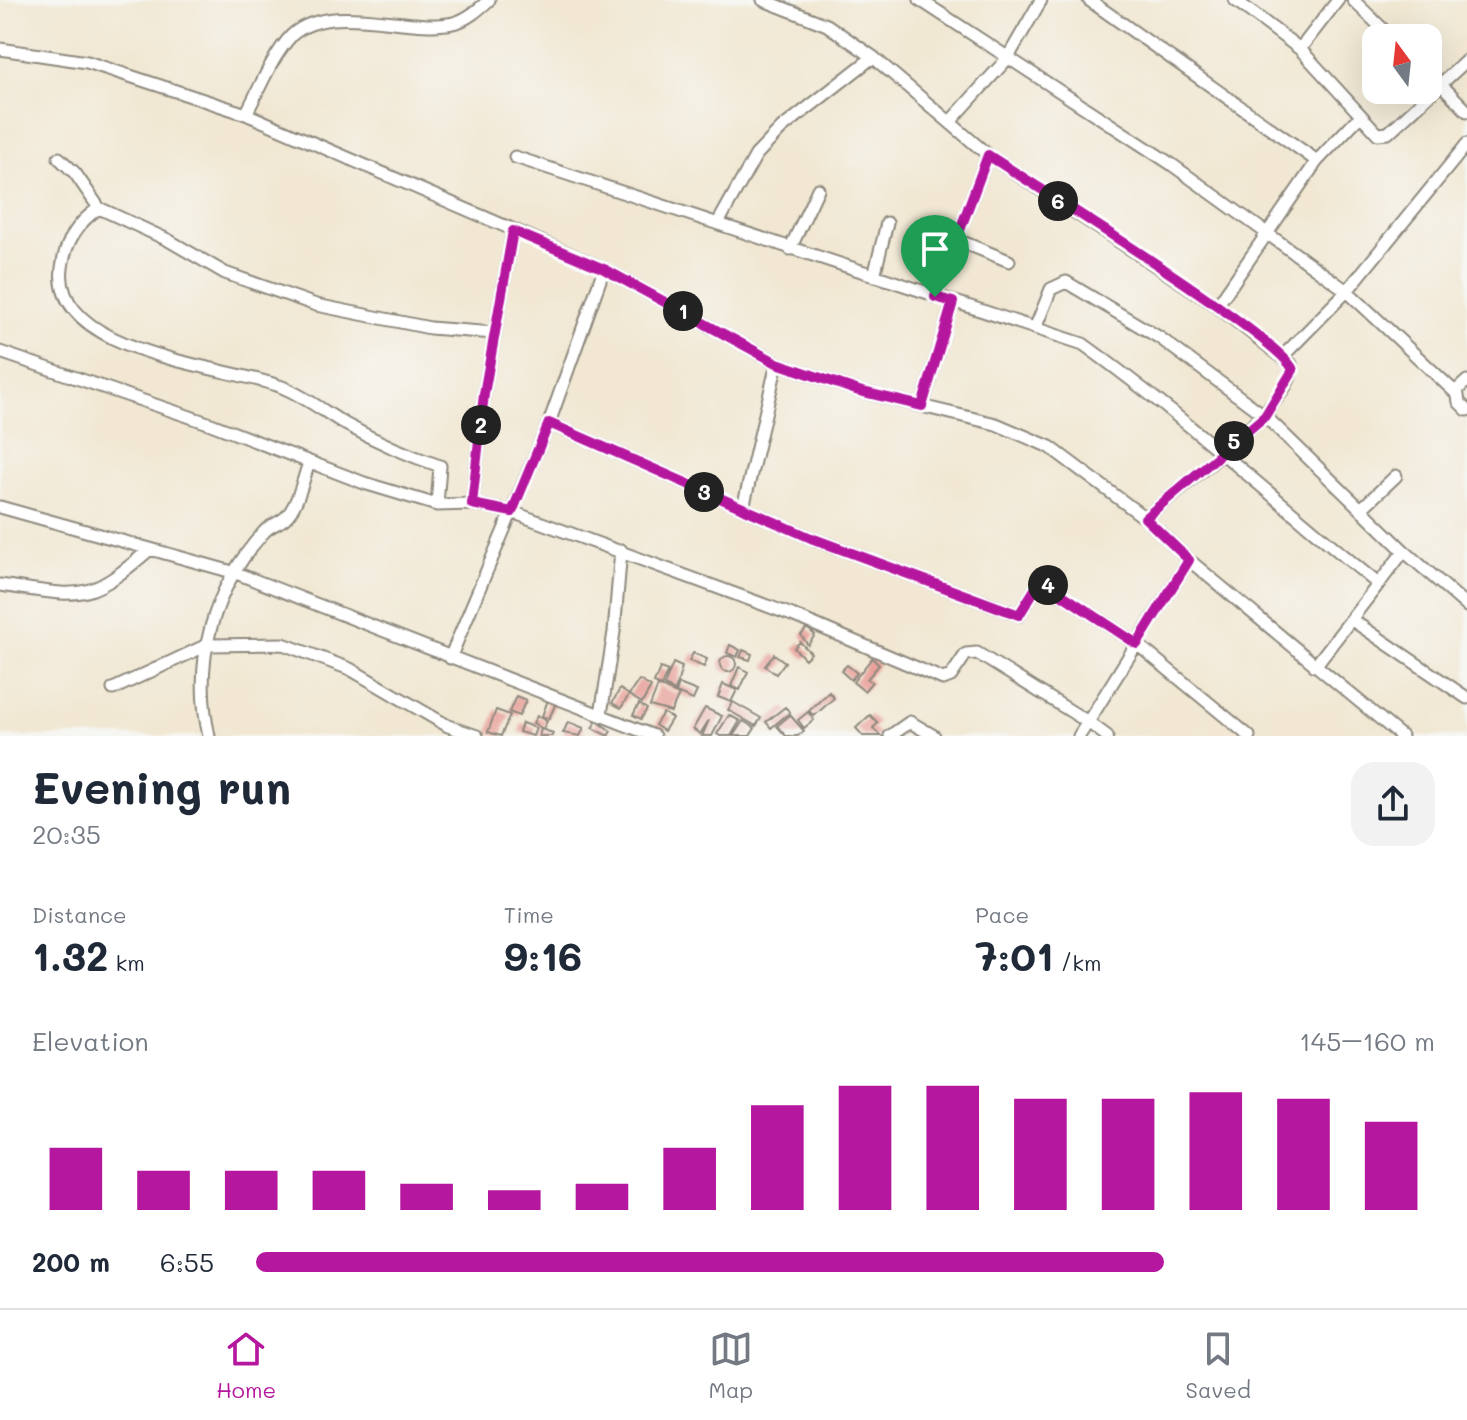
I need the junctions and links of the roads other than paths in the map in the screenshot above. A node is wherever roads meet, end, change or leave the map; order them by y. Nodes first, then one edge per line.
1 (489, 0) edge
2 (763, 0) edge
3 (920, 0) edge
4 (1041, 0) edge
5 (1089, 0) edge
6 (1235, 0) edge
7 (1338, 0) edge
8 (1353, 0) edge
9 (1378, 24) edge
10 (0, 49) edge
11 (1300, 49) junction
12 (873, 57) junction
13 (1007, 59) junction
14 (1467, 60) edge
15 (1442, 82) edge
16 (1442, 84) edge
17 (1419, 104) edge
18 (1467, 111) edge
19 (246, 114) junction
20 (1359, 117) junction
21 (950, 122) junction
22 (1467, 144) edge
23 (988, 155) junction
24 (515, 157) dead end
25 (59, 158) dead end
26 (1317, 161) junction
27 (818, 189) dead end
28 (99, 208) junction
29 (718, 223) junction
30 (887, 223) dead end
31 (513, 231) junction
32 (1265, 234) junction
33 (955, 239) junction
34 (790, 249) junction
35 (1009, 261) dead end
36 (604, 269) junction
37 (874, 276) junction
38 (1347, 291) junction
39 (935, 297) junction
40 (953, 302) junction
41 (1217, 306) junction
42 (1036, 326) junction
43 (494, 333) junction
44 (0, 352) edge
45 (1283, 356) junction
46 (777, 363) junction
47 (1467, 381) edge
48 (1457, 394) junction
49 (922, 406) junction
50 (1467, 410) edge
51 (1265, 416) junction
52 (549, 423) junction
53 (1219, 453) junction
54 (309, 463) junction
55 (1396, 476) dead end
56 (472, 504) junction
57 (437, 505) junction
58 (0, 507) edge
59 (743, 508) junction
60 (1361, 509) junction
61 (512, 512) junction
62 (1145, 518) junction
63 (150, 549) junction
64 (621, 550) junction
65 (1404, 551) junction
66 (1189, 560) junction
67 (236, 573) junction
68 (1378, 584) junction
69 (0, 585) edge
70 (1467, 606) edge
71 (1352, 620) junction
72 (1137, 644) junction
73 (207, 645) junction
74 (450, 658) junction
75 (1315, 666) junction
76 (113, 689) dead end
77 (1467, 698) edge
78 (601, 714) junction
79 (1088, 722) junction
80 (445, 731) edge
81 (648, 735) edge
82 (209, 736) edge
83 (477, 736) edge
84 (890, 736) edge
85 (934, 736) edge
86 (1079, 736) edge
87 (1107, 736) edge
88 (1249, 736) edge
89 (1401, 736) edge

1 - 19 street
2 - 12 street
3 - 13 street
4 - 13 street
5 - 26 street
6 - 11 street
7 - 11 street
8 - 9 street
10 - 19 street
11 - 20 street
12 - 21 street
12 - 29 street
13 - 21 street
13 - 32 street
14 - 15 street
16 - 18 street
17 - 20 street
19 - 31 street
20 - 26 street
21 - 23 street
22 - 38 street
23 - 33 street
23 - 41 street
24 - 29 street
25 - 28 street
26 - 32 street
27 - 34 street
28 - 43 street
28 - 57 street
29 - 34 street
30 - 37 street
31 - 36 street
31 - 43 street
32 - 38 street
32 - 41 street
33 - 35 street
33 - 39 street
34 - 37 street
36 - 46 street
36 - 52 street
37 - 39 street
38 - 45 street
38 - 48 street
39 - 40 street
40 - 42 street
40 - 49 street
41 - 45 street
42 - 51 street
42 - 53 street
43 - 56 street
44 - 54 street
45 - 51 street
46 - 49 street
46 - 59 street
47 - 48 street
48 - 50 street
49 - 62 street
51 - 53 street
51 - 60 street
52 - 59 street
52 - 61 street
53 - 62 street
53 - 68 street
54 - 57 street
54 - 67 street
55 - 60 street
56 - 57 street
56 - 61 street
58 - 63 street
59 - 72 street
60 - 65 street
61 - 64 street
61 - 74 street
62 - 66 street
63 - 67 street
63 - 69 street
64 - 78 street
64 - 79 street
65 - 68 street
65 - 70 street
66 - 72 street
66 - 75 street
67 - 73 street
67 - 74 street
68 - 71 street
71 - 75 street
71 - 77 street
72 - 79 street
72 - 88 street
73 - 76 street
73 - 80 street
73 - 82 street
74 - 78 street
75 - 89 street
78 - 81 street
79 - 86 street
79 - 87 street
80 - 83 street
84 - 85 street

